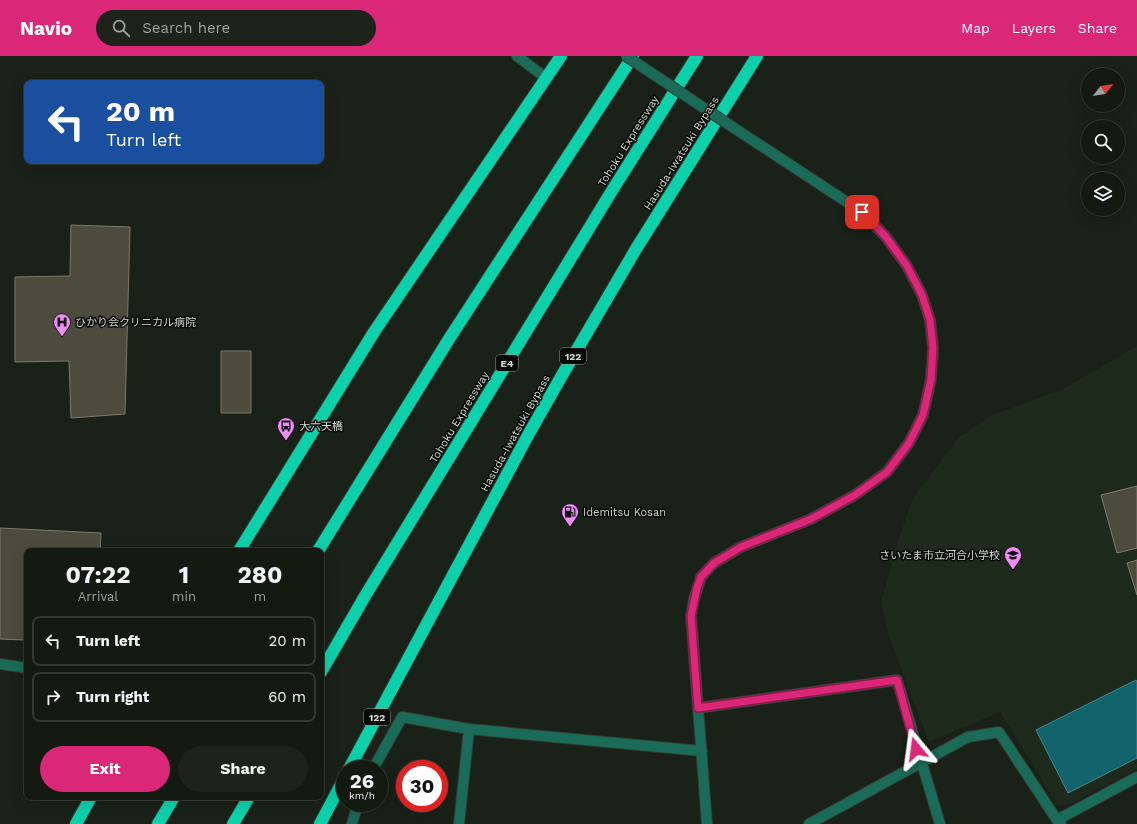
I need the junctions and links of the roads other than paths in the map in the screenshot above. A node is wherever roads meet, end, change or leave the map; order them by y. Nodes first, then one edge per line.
1 (517, 56) edge
2 (561, 56) edge
3 (626, 56) edge
4 (633, 56) edge
5 (697, 56) edge
6 (757, 56) edge
7 (546, 78) junction
8 (241, 548) edge
9 (320, 548) edge
10 (0, 664) edge
11 (324, 667) edge
12 (24, 668) edge
13 (698, 708) junction
14 (469, 729) junction
15 (702, 751) junction
16 (354, 760) edge
17 (378, 760) edge
18 (920, 763) junction
19 (1137, 777) edge
20 (336, 794) edge
21 (89, 800) edge
22 (172, 800) edge
23 (247, 800) edge
24 (355, 812) edge
25 (1059, 822) edge
26 (76, 824) edge
27 (158, 824) edge
28 (233, 824) edge
29 (320, 824) edge
30 (352, 824) edge
31 (459, 824) edge
32 (707, 824) edge
33 (809, 824) edge
34 (940, 824) edge

1 - 7 street
2 - 7 highway
3 - 13 street, bridge
4 - 9 highway
5 - 11 highway, Tohoku Expressway / E4
6 - 16 highway, Hasuda-Iwatsuki Bypass / 122
7 - 8 highway
10 - 12 street
13 - 15 street
13 - 18 street
14 - 15 street
14 - 17 street
14 - 31 street
15 - 32 street
18 - 25 street
18 - 33 street
18 - 34 street
19 - 25 street
20 - 29 highway
21 - 26 highway
22 - 27 highway
23 - 28 highway
24 - 30 street

